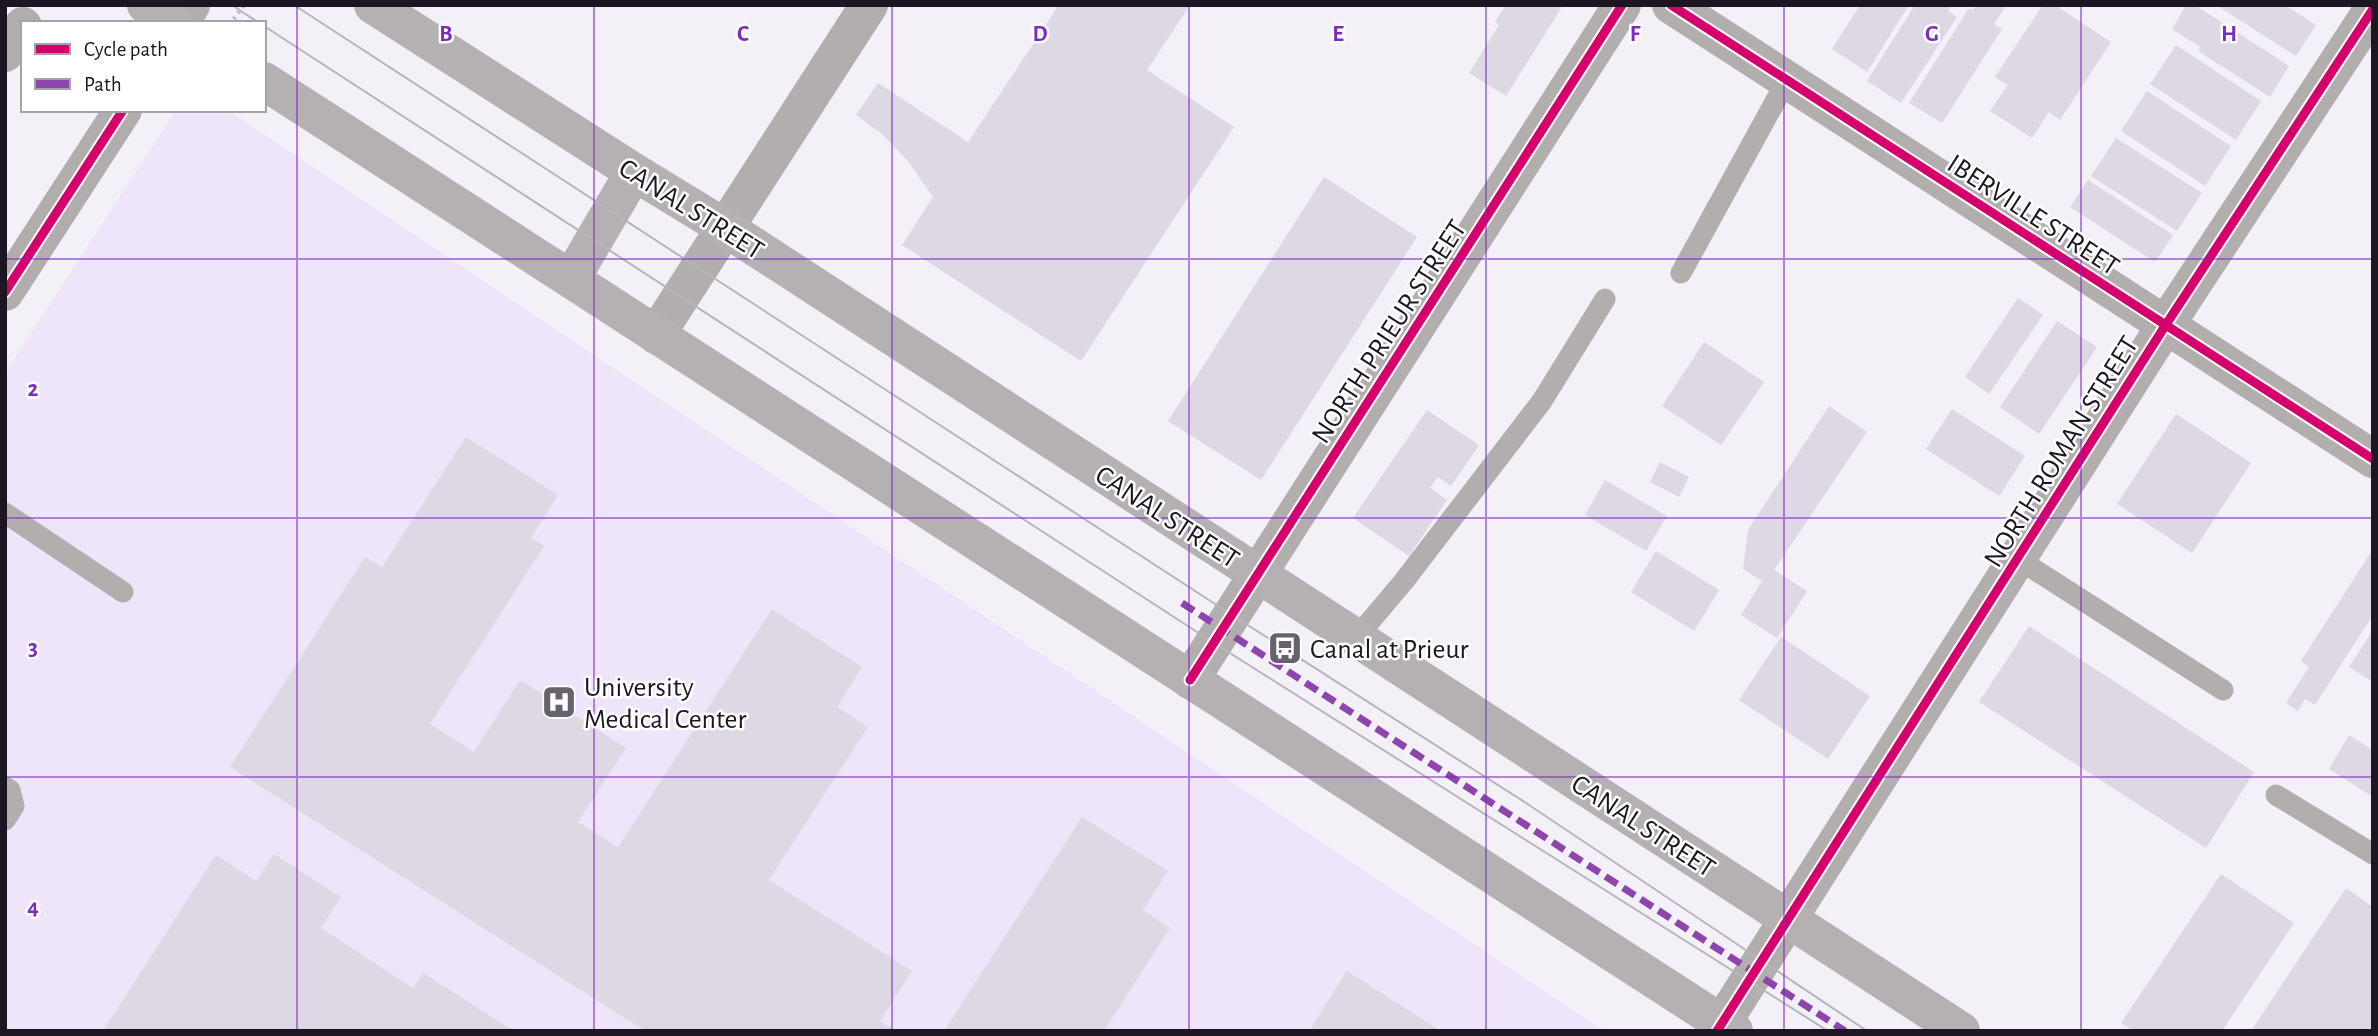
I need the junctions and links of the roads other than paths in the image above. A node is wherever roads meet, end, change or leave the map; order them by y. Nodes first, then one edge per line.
1 (37, 5) edge
2 (146, 5) edge
3 (191, 5) edge
4 (373, 5) edge
5 (869, 5) edge
6 (1622, 5) edge
7 (1671, 5) edge
8 (2373, 9) edge
9 (27, 21) edge
10 (170, 21) edge
11 (181, 21) edge
12 (21, 29) edge
13 (5, 53) edge
14 (1787, 80) junction
15 (266, 82) edge
16 (122, 112) edge
17 (634, 172) junction
18 (724, 227) junction
19 (1681, 273) dead end
20 (571, 279) junction
21 (6, 290) edge
22 (1605, 299) dead end
23 (2165, 326) junction
24 (656, 335) junction
25 (2373, 459) edge
26 (5, 513) edge
27 (2018, 559) junction
28 (1259, 574) junction
29 (123, 592) dead end
30 (1356, 638) junction
31 (1190, 680) junction
32 (2223, 690) dead end
33 (5, 787) edge
34 (2276, 795) dead end
35 (5, 820) edge
36 (2373, 854) edge
37 (1789, 919) junction
38 (1724, 1028) edge
39 (1961, 1031) edge

1 - 9 street
2 - 10 main road
3 - 11 street
4 - 17 main road, CANAL STREET
5 - 18 street
6 - 28 street, NORTH PRIEUR STREET
7 - 14 street, IBERVILLE STREET
8 - 23 street, NORTH ROMAN STREET
12 - 13 street
14 - 19 lane
14 - 23 street, IBERVILLE STREET
15 - 20 main road
16 - 21 street
17 - 18 main road, CANAL STREET
17 - 20 main road
18 - 24 street
18 - 28 main road, CANAL STREET
20 - 24 main road
22 - 30 lane
23 - 25 street, IBERVILLE STREET
23 - 27 street, NORTH ROMAN STREET
24 - 31 main road
26 - 29 lane
27 - 32 lane
27 - 37 street, NORTH ROMAN STREET
28 - 30 main road, CANAL STREET
28 - 31 street, NORTH PRIEUR STREET
30 - 37 main road, CANAL STREET
31 - 38 main road
33 - 35 lane
34 - 36 lane
37 - 38 street, NORTH ROMAN STREET
37 - 39 main road, CANAL STREET

